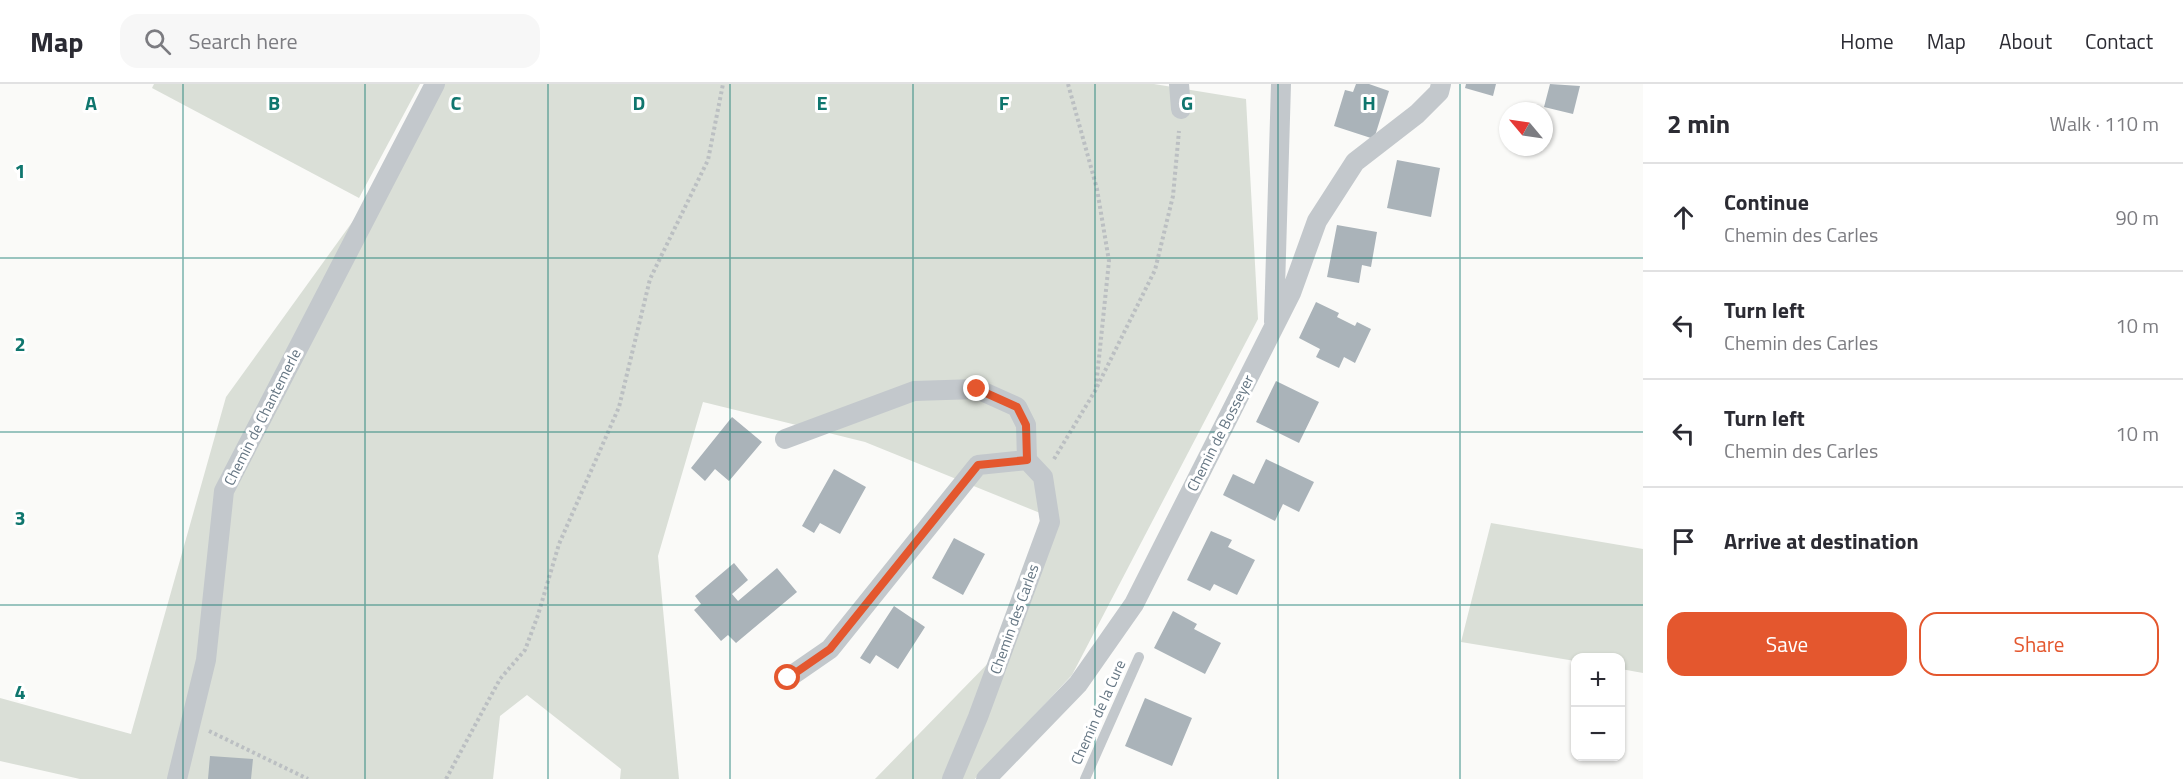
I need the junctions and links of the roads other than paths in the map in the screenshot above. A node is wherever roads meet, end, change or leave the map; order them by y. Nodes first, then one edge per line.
1 (435, 84) edge
2 (1179, 84) edge
3 (1281, 84) edge
4 (1442, 84) edge
5 (1181, 110) road end
6 (1273, 328) junction
7 (785, 439) dead end
8 (1027, 460) junction
9 (1139, 657) dead end
10 (788, 678) dead end
11 (177, 779) edge
12 (952, 779) edge
13 (986, 779) edge
14 (1085, 779) edge

1 - 11 street, Chemin de Chantemerle
2 - 5 street
3 - 6 street
4 - 6 street, Chemin de Bosseyer
6 - 13 street, Chemin de Bosseyer
7 - 8 street
8 - 10 street
8 - 12 street, Chemin des Carles
9 - 14 lane, Chemin de la Cure

